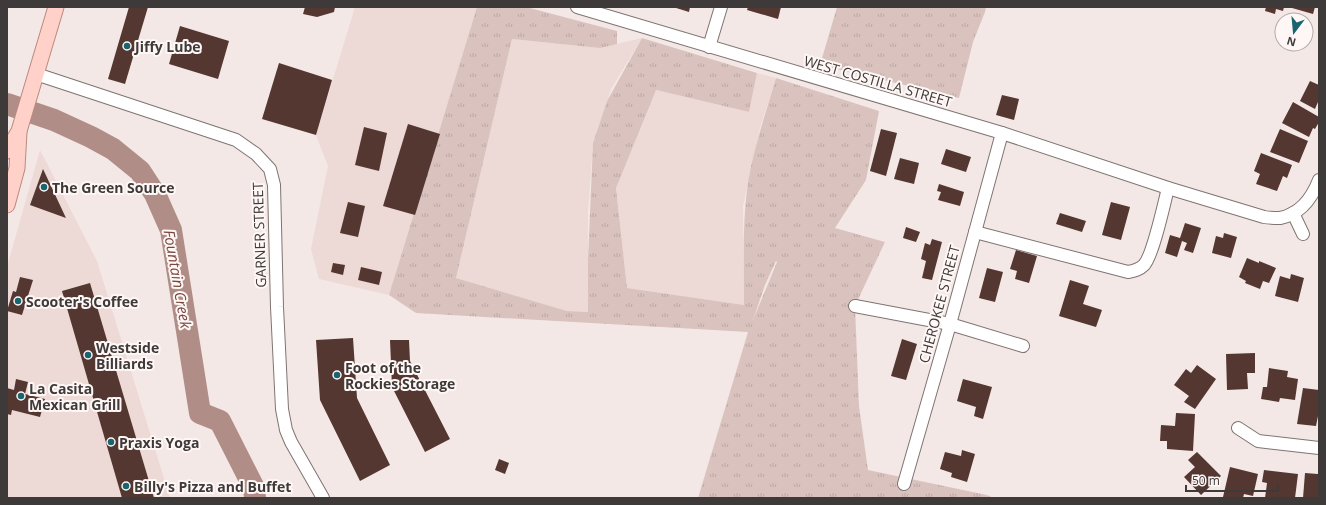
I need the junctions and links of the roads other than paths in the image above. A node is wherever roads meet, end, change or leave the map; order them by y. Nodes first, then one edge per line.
1 (56, 7) edge
2 (577, 7) edge
3 (721, 7) edge
4 (709, 47) junction
5 (36, 74) junction
6 (19, 131) junction
7 (1002, 133) junction
8 (7, 151) edge
9 (1319, 180) edge
10 (1168, 188) junction
11 (7, 205) edge
12 (1293, 213) junction
13 (975, 232) junction
14 (1303, 234) dead end
15 (855, 306) dead end
16 (950, 324) junction
17 (1024, 346) dead end
18 (1238, 428) dead end
19 (1319, 448) edge
20 (904, 484) dead end
21 (323, 498) edge

1 - 5 main road
2 - 4 street, WEST COSTILLA STREET
3 - 4 street
4 - 7 street, WEST COSTILLA STREET
5 - 6 main road
5 - 21 street, GARNER STREET
6 - 8 main road
6 - 11 main road
7 - 10 street, WEST COSTILLA STREET
7 - 13 street, CHEROKEE STREET
9 - 12 street
10 - 12 street, WEST COSTILLA STREET
10 - 13 street
12 - 14 street
13 - 16 street, CHEROKEE STREET
15 - 16 street
16 - 17 street
16 - 20 street, CHEROKEE STREET
18 - 19 street

